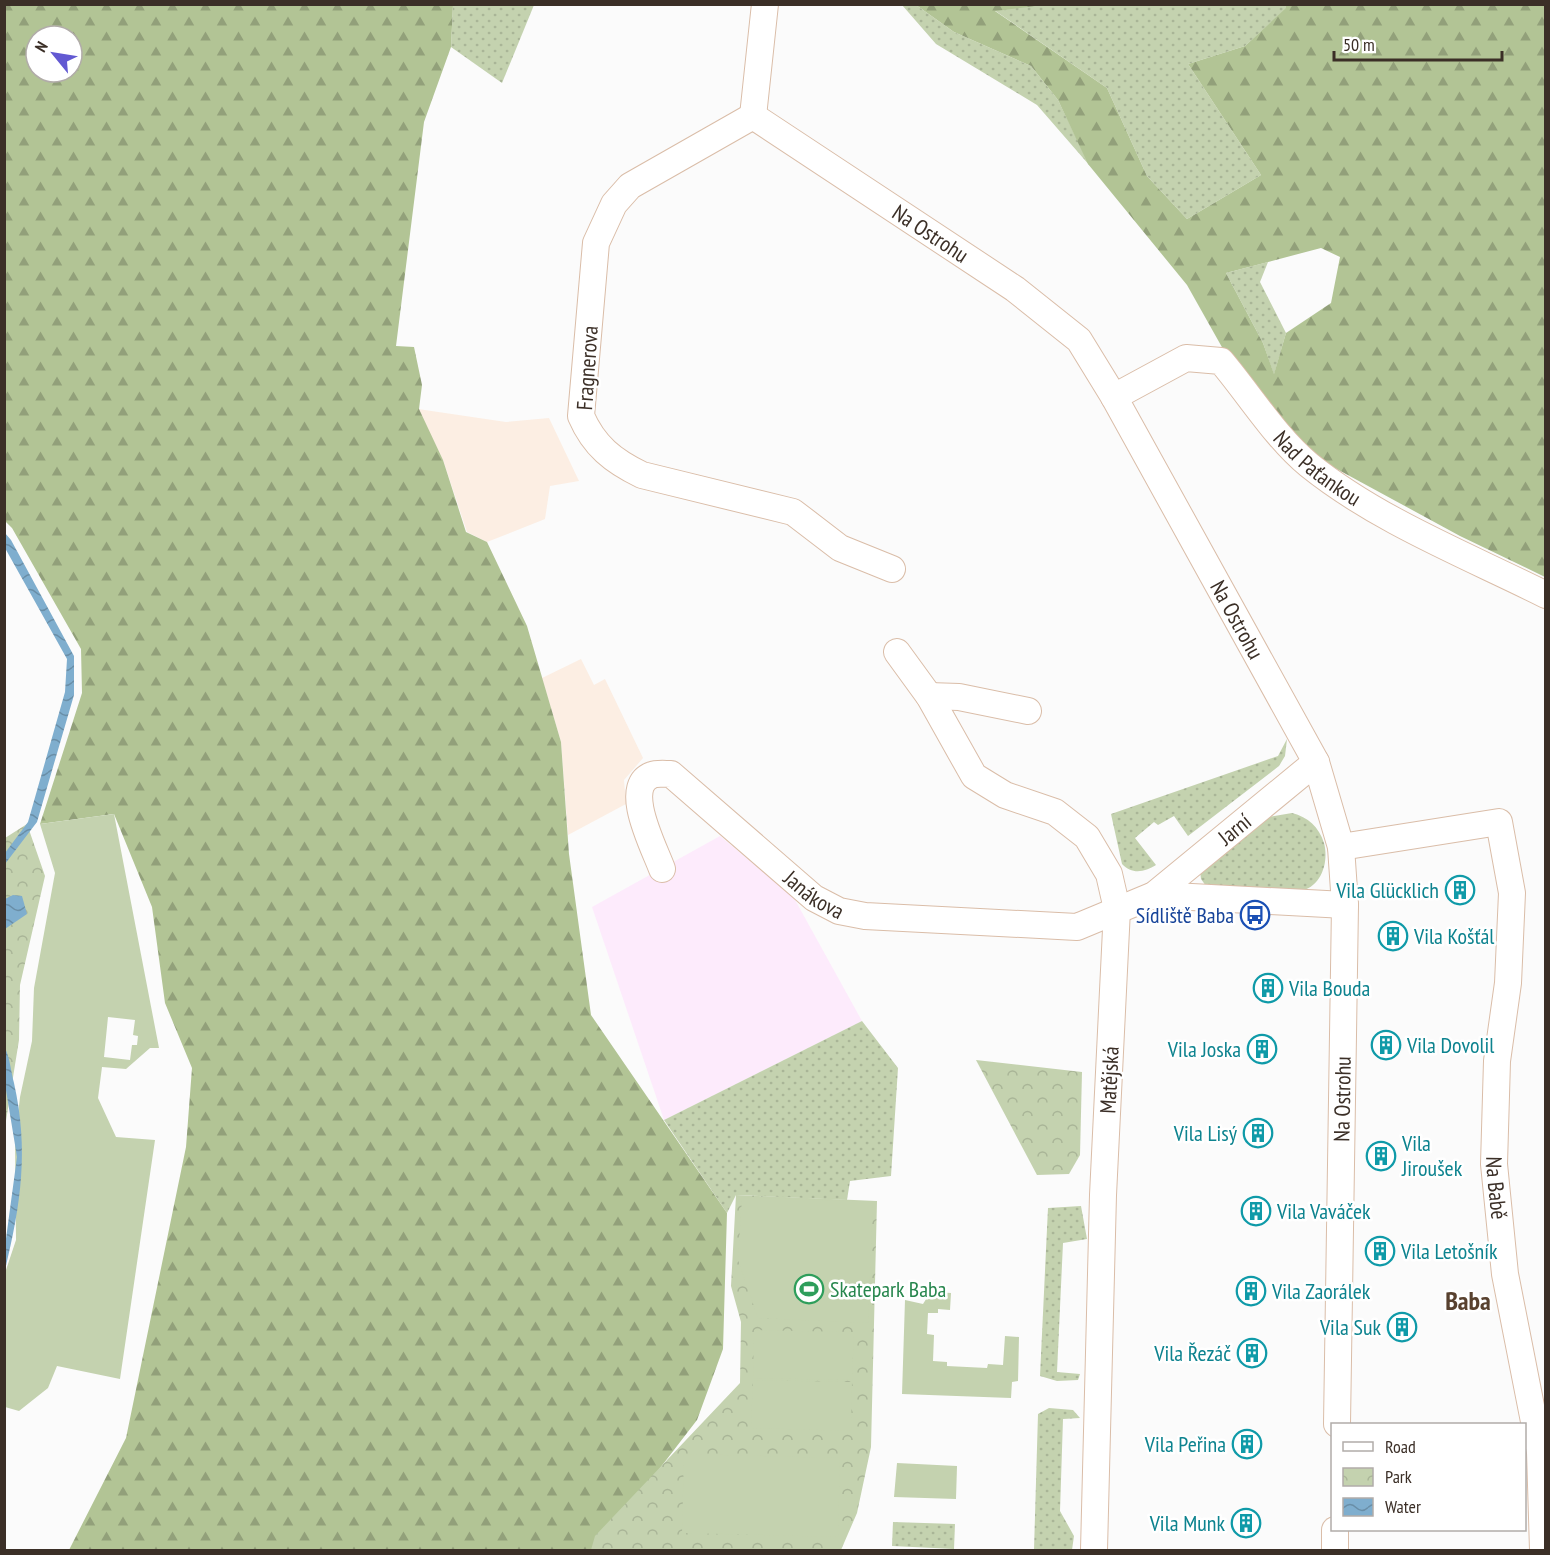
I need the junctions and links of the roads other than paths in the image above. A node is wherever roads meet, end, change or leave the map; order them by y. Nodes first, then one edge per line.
1 (765, 4) edge
2 (753, 116) junction
3 (1114, 397) junction
4 (892, 569) dead end
5 (1545, 595) edge
6 (897, 652) dead end
7 (929, 696) junction
8 (1028, 711) dead end
9 (1316, 762) junction
10 (1341, 847) junction
11 (662, 868) dead end
12 (1154, 895) junction
13 (1345, 905) junction
14 (1117, 909) junction
15 (1337, 1423) edge
16 (1335, 1531) edge
17 (1094, 1551) edge
18 (1335, 1551) edge
19 (1543, 1551) edge

1 - 2 street
2 - 3 street, Na Ostrohu
2 - 4 street, Fragnerova
3 - 5 street, Nad Paťankou
3 - 9 street, Na Ostrohu
6 - 7 street, Matějská
7 - 8 street
7 - 14 street, Matějská
9 - 10 street, Na Ostrohu
9 - 12 street, Jarní
10 - 13 street, Na Ostrohu
10 - 19 street, Na Babě
11 - 14 street, Janákova
12 - 13 street, Jarní
12 - 14 street, Jarní
13 - 15 street, Na Ostrohu
14 - 17 street, Matějská
16 - 18 street

